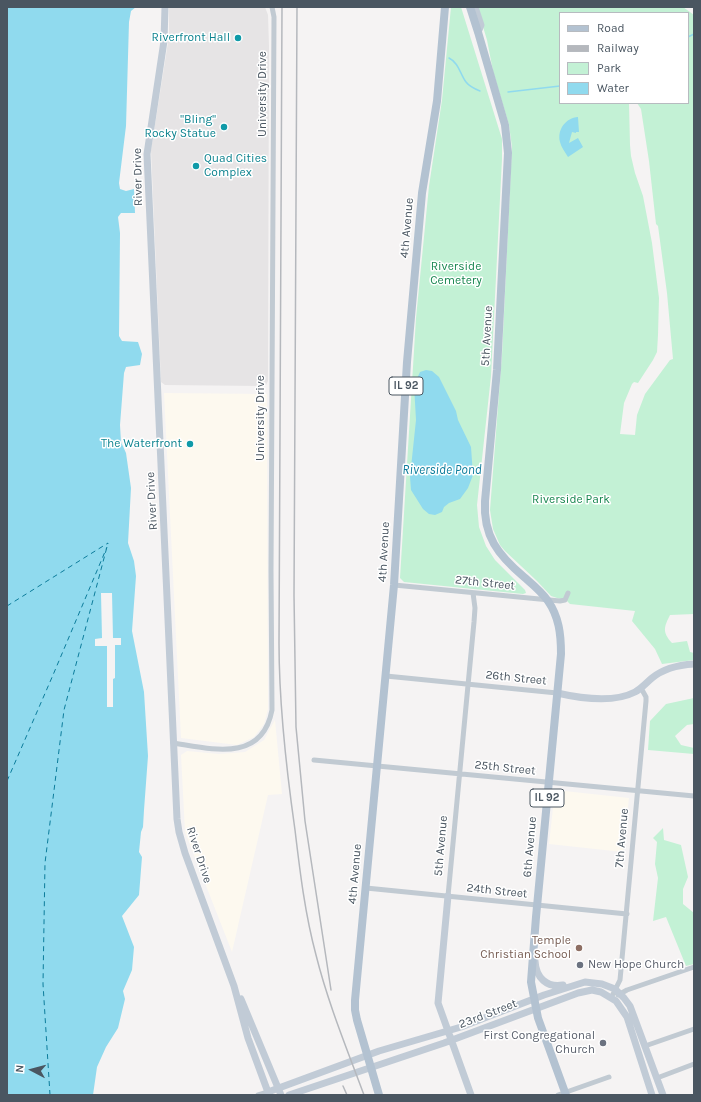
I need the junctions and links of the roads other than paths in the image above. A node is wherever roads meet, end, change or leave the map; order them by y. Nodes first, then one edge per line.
1 (165, 7) edge
2 (272, 7) edge
3 (445, 7) edge
4 (466, 7) edge
5 (470, 7) edge
6 (475, 7) edge
7 (478, 32) junction
8 (394, 585) junction
9 (473, 593) junction
10 (568, 593) dead end
11 (547, 599) junction
12 (694, 664) edge
13 (386, 676) junction
14 (468, 684) junction
15 (641, 688) junction
16 (557, 693) junction
17 (173, 743) junction
18 (314, 760) dead end
19 (377, 766) junction
20 (459, 774) junction
21 (549, 783) junction
22 (638, 791) junction
23 (694, 796) edge
24 (366, 888) junction
25 (448, 896) junction
26 (537, 905) junction
27 (627, 914) junction
28 (534, 936) junction
29 (694, 967) edge
30 (585, 982) junction
31 (234, 986) junction
32 (618, 992) junction
33 (611, 998) junction
34 (534, 999) junction
35 (536, 1008) junction
36 (694, 1029) edge
37 (448, 1031) junction
38 (451, 1040) junction
39 (646, 1046) junction
40 (368, 1055) junction
41 (694, 1064) edge
42 (372, 1067) junction
43 (609, 1077) dead end
44 (657, 1078) junction
45 (318, 1086) junction
46 (279, 1092) edge
47 (268, 1093) edge
48 (563, 1094) edge
49 (258, 1095) edge
50 (289, 1095) edge
51 (302, 1095) edge
52 (379, 1095) edge
53 (471, 1095) edge
54 (652, 1095) edge
55 (663, 1095) edge

1 - 17 street, River Drive
2 - 17 street, University Drive
3 - 8 main road, 4th Avenue / IL 92
4 - 7 main road
5 - 7 main road, 5th Avenue / IL 92
6 - 7 street
7 - 11 main road, 5th Avenue / IL 92
8 - 9 street, 27th Street
8 - 13 main road, 4th Avenue / IL 92
9 - 11 street, 27th Street
9 - 14 street, 5th Avenue
10 - 11 street, 27th Street
11 - 16 main road, 6th Avenue / IL 92
12 - 15 street
13 - 14 street, 26th Street
13 - 19 main road, 4th Avenue / IL 92
14 - 16 street, 26th Street
14 - 20 street, 5th Avenue
15 - 16 street, 26th Street
15 - 22 street, 7th Avenue
16 - 21 main road, 6th Avenue / IL 92
17 - 31 street, River Drive
18 - 19 street, 25th Street
19 - 20 street, 25th Street
19 - 24 main road, 4th Avenue / IL 92
20 - 21 street, 25th Street
20 - 25 street, 5th Avenue
21 - 22 street, 25th Street
21 - 26 main road, 6th Avenue / IL 92
22 - 23 street, 25th Street
22 - 27 street, 7th Avenue
24 - 25 street, 24th Street
24 - 40 main road, 4th Avenue / IL 92
25 - 26 street, 24th Street
25 - 37 street, 5th Avenue
26 - 27 street, 24th Street
26 - 28 main road, 6th Avenue / IL 92
27 - 32 street, 7th Avenue
28 - 30 street
28 - 34 main road, 6th Avenue / IL 92
29 - 32 street
30 - 32 street, 23rd Street
30 - 34 street, 23rd Street
31 - 46 street, River Drive
31 - 47 street, River Drive
32 - 33 street
32 - 39 street
33 - 35 street, 23rd Street
33 - 54 street
34 - 35 main road, 6th Avenue / IL 92
34 - 37 street, 23rd Street
35 - 38 street, 23rd Street
35 - 48 main road, 6th Avenue / IL 92
36 - 39 street
37 - 38 street, 5th Avenue
37 - 40 street, 23rd Street
38 - 42 street, 23rd Street
38 - 53 street, 5th Avenue
39 - 44 street
40 - 42 main road, 4th Avenue / IL 92
40 - 46 street, 23rd Street
41 - 44 street
42 - 45 street, 23rd Street
42 - 52 main road, 4th Avenue / IL 92
43 - 48 street
44 - 55 street
45 - 50 street, 23rd Street
45 - 51 street
46 - 47 street, 23rd Street
47 - 49 street, 23rd Street

